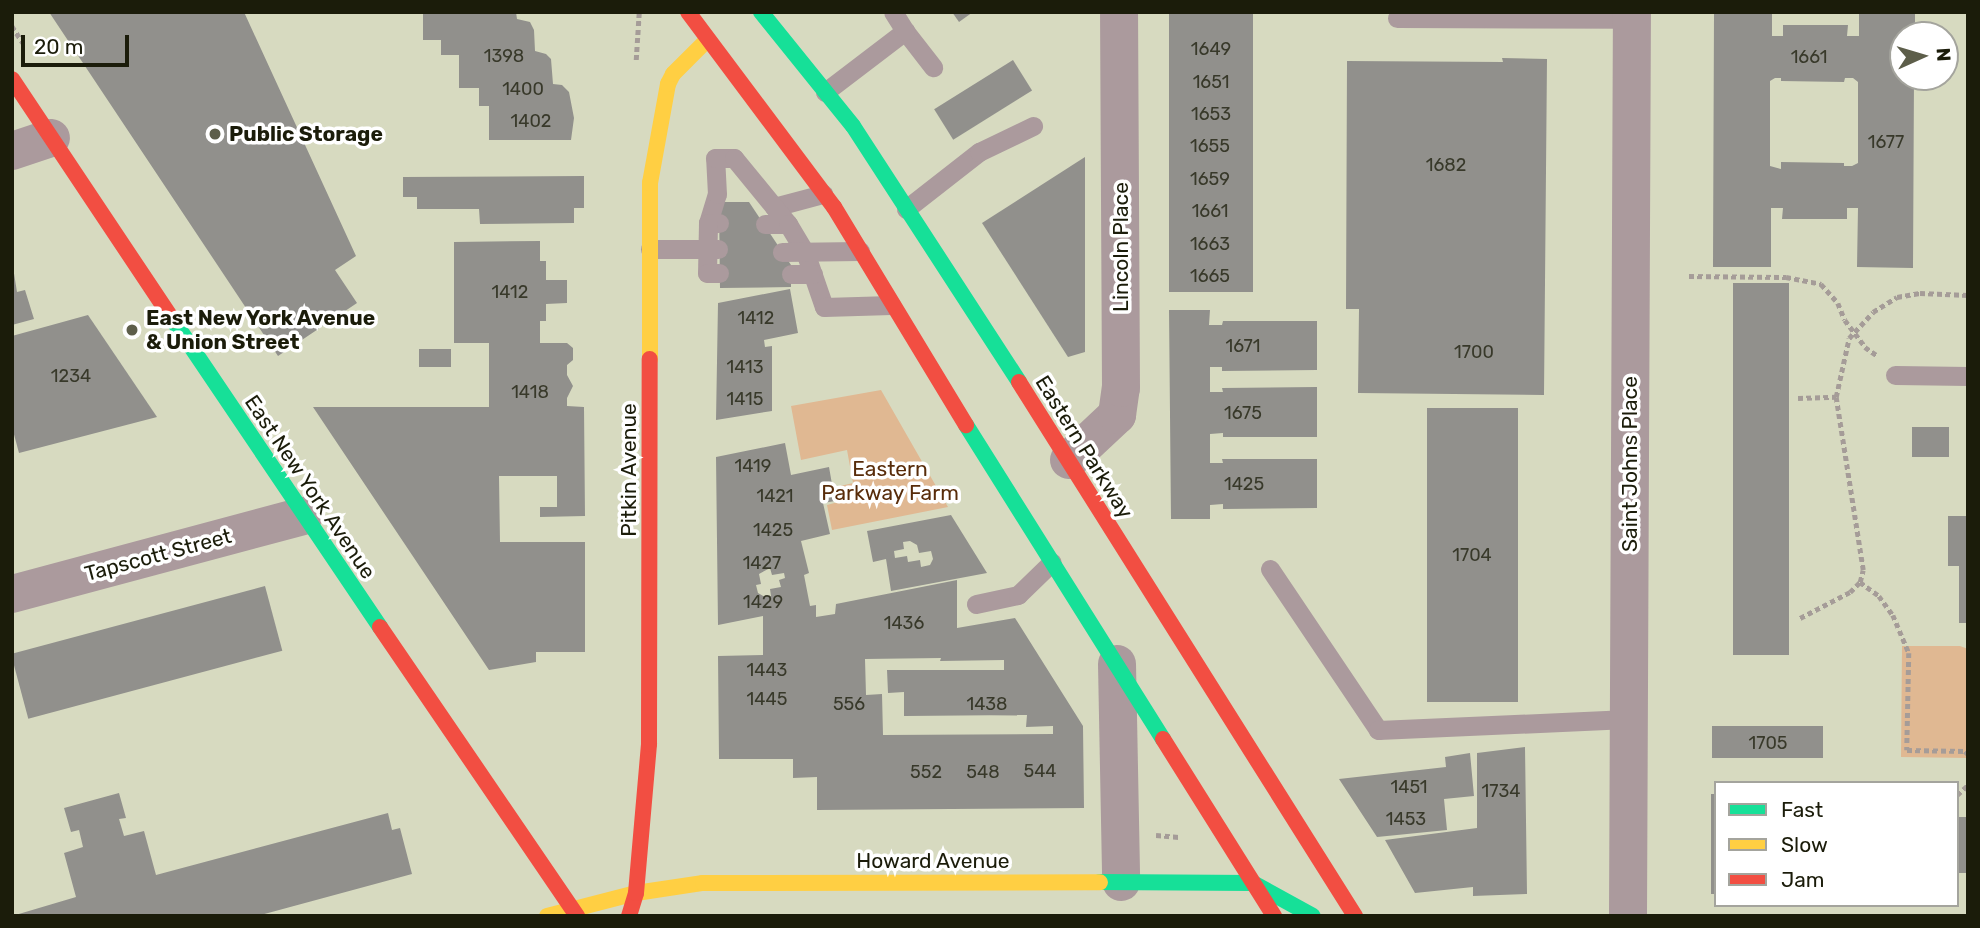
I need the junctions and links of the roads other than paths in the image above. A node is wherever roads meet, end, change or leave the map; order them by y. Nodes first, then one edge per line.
1 (688, 12) edge
2 (761, 12) edge
3 (893, 12) edge
4 (1119, 12) edge
5 (1632, 15) edge
6 (1397, 18) dead end
7 (905, 31) junction
8 (707, 40) junction
9 (933, 66) dead end
10 (12, 79) edge
11 (825, 92) junction
12 (1033, 126) dead end
13 (51, 138) junction
14 (12, 151) edge
15 (823, 194) junction
16 (906, 209) junction
17 (770, 215) junction
18 (650, 248) junction
19 (713, 249) junction
20 (860, 251) junction
21 (782, 252) dead end
22 (805, 252) junction
23 (719, 273) dead end
24 (791, 274) dead end
25 (813, 274) junction
26 (891, 305) junction
27 (1895, 375) road end
28 (1968, 376) edge
29 (1069, 460) junction
30 (304, 516) junction
31 (1052, 562) junction
32 (1270, 569) dead end
33 (12, 594) edge
34 (976, 604) dead end
35 (1117, 664) junction
36 (1628, 719) junction
37 (1121, 882) junction
38 (1253, 883) junction
39 (636, 893) junction
40 (575, 913) edge
41 (548, 916) edge
42 (629, 916) edge
43 (1274, 916) edge
44 (1313, 916) edge
45 (1355, 916) edge
46 (1628, 916) edge

1 - 8 main road
2 - 11 main road, Eastern Parkway
3 - 7 lane
4 - 29 street, Lincoln Place
5 - 6 lane
5 - 36 street, Saint Johns Place
7 - 9 lane
7 - 11 lane
8 - 15 main road
8 - 18 main road, Pitkin Avenue
10 - 13 main road, East New York Avenue
11 - 16 main road, Eastern Parkway
12 - 16 lane
13 - 14 street
13 - 30 main road, East New York Avenue
15 - 17 lane
15 - 20 main road
16 - 29 main road, Eastern Parkway
17 - 19 lane
17 - 22 lane
18 - 19 lane
18 - 39 main road, Pitkin Avenue
19 - 23 lane
20 - 22 lane
20 - 26 main road
21 - 22 lane
22 - 25 lane
24 - 25 lane
25 - 26 lane
26 - 31 main road
27 - 28 lane
29 - 45 main road, Eastern Parkway
30 - 33 street, Tapscott Street
30 - 40 main road, East New York Avenue
31 - 34 lane
31 - 35 main road
32 - 36 lane
35 - 37 street
35 - 38 main road
36 - 46 street, Saint Johns Place
37 - 38 main road, Howard Avenue
37 - 39 main road, Howard Avenue
38 - 43 main road
38 - 44 main road, Howard Avenue
39 - 40 main road, Howard Avenue
39 - 42 main road, Pitkin Avenue
40 - 41 main road, Howard Avenue

